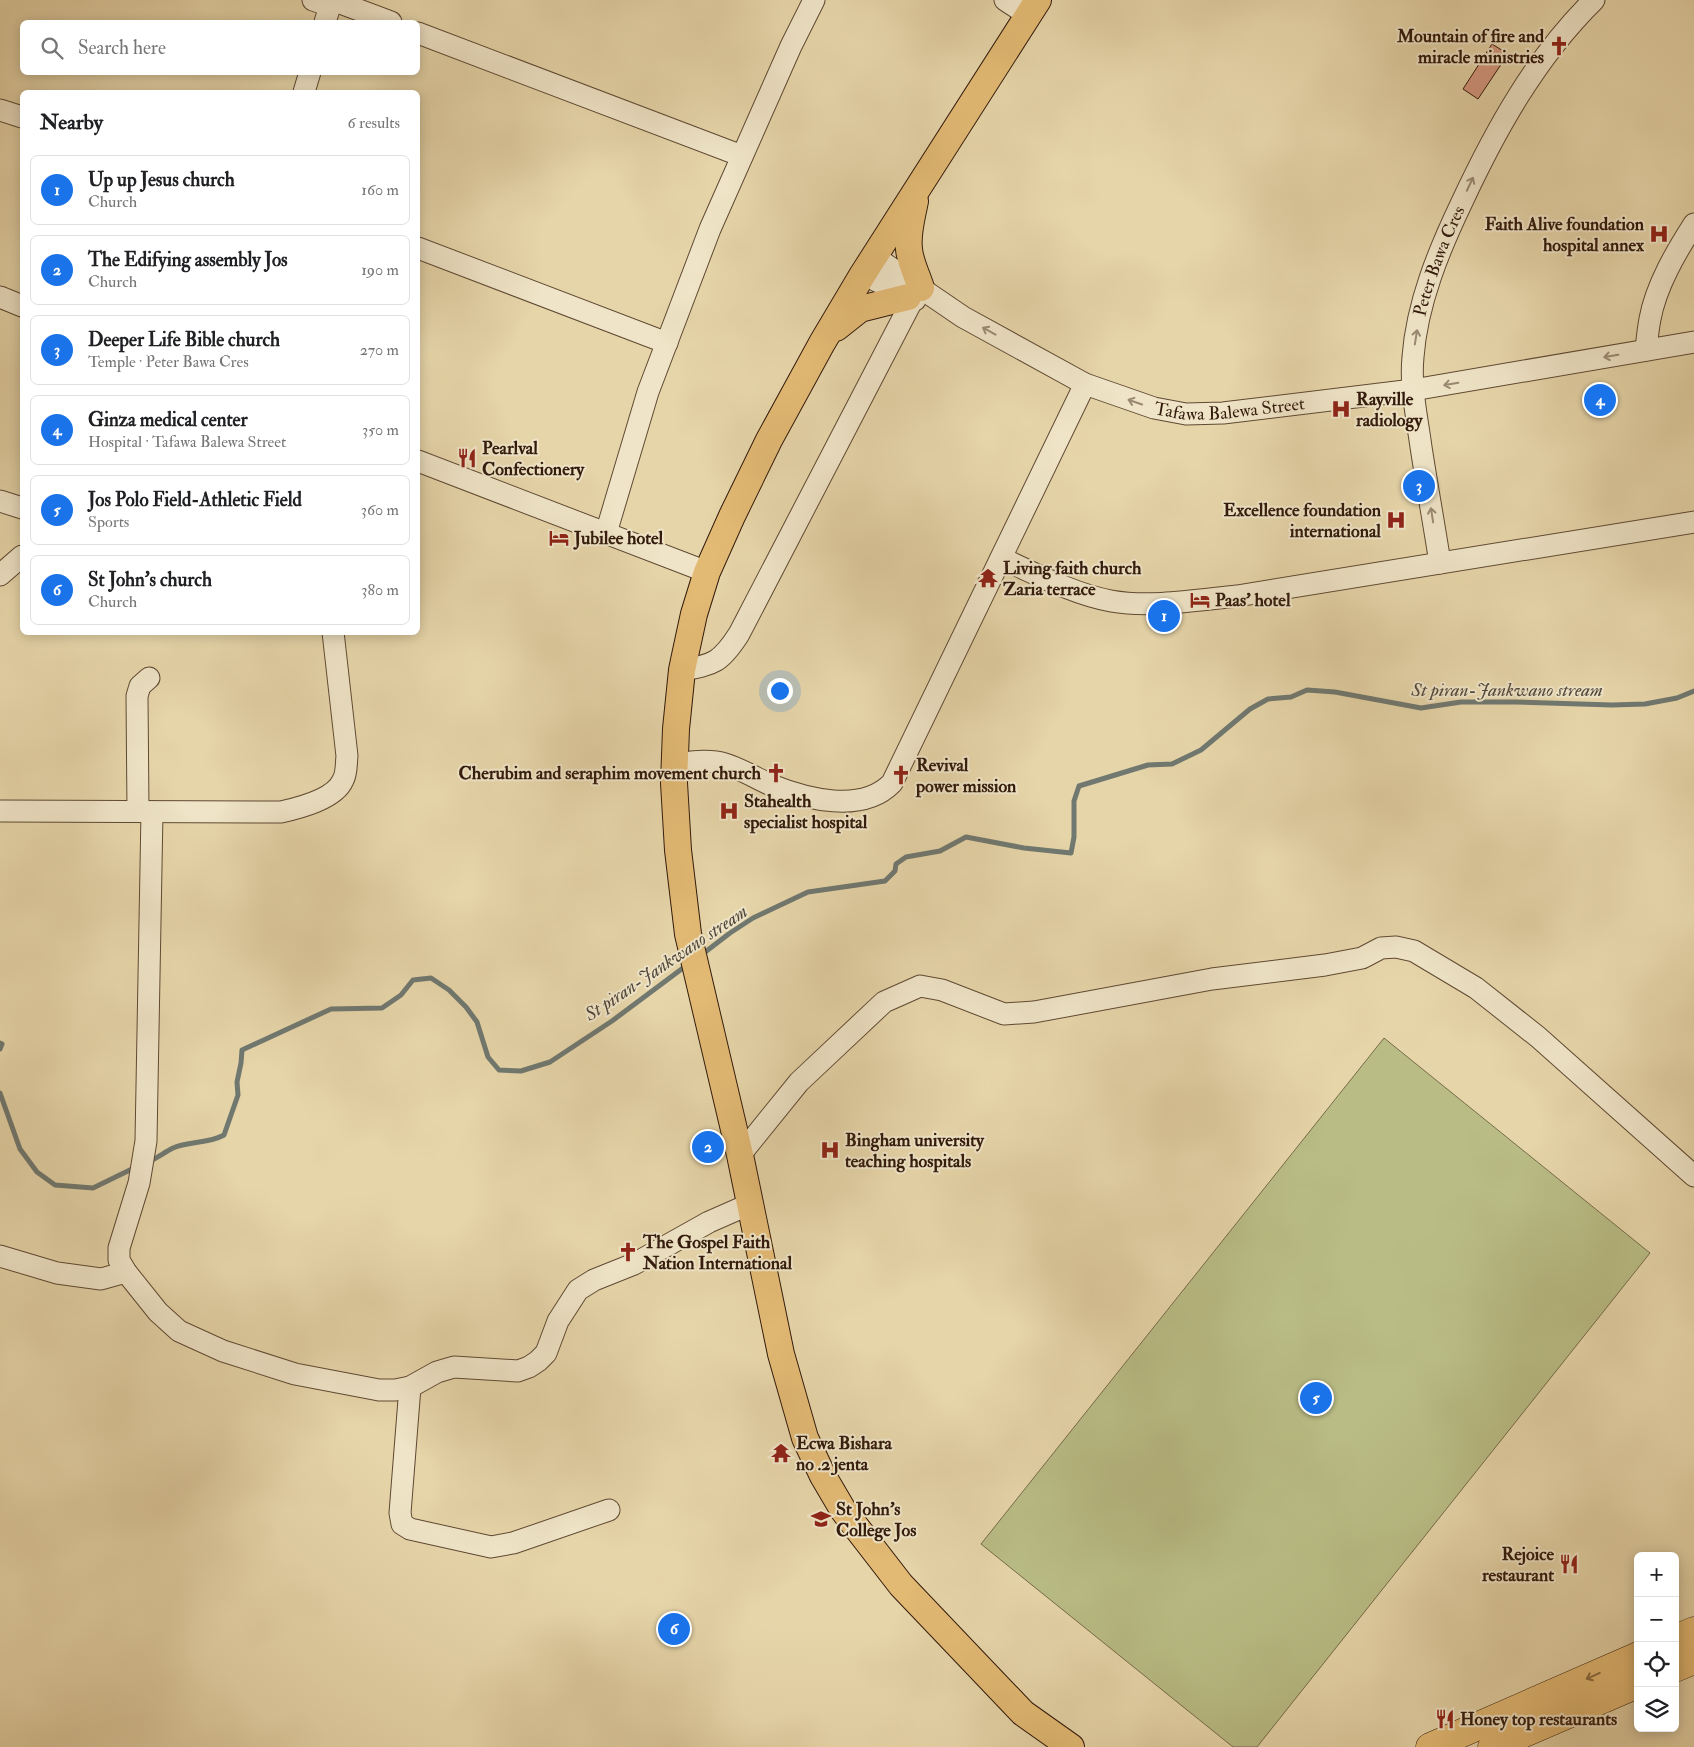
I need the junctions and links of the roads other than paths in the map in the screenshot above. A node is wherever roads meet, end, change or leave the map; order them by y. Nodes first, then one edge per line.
1 (814, 0) edge
2 (1005, 0) edge
3 (1594, 0) edge
4 (326, 6) edge
5 (1033, 8) edge
6 (383, 20) edge
7 (420, 34) edge
8 (309, 75) edge
9 (305, 90) edge
10 (0, 110) edge
11 (20, 116) edge
12 (742, 156) junction
13 (917, 190) junction
14 (1694, 224) edge
15 (420, 249) edge
16 (869, 265) junction
17 (914, 295) junction
18 (0, 297) edge
19 (20, 305) edge
20 (1694, 342) edge
21 (667, 343) junction
22 (822, 343) junction
23 (1646, 350) junction
24 (1085, 384) junction
25 (1413, 390) junction
26 (420, 462) edge
27 (0, 501) edge
28 (20, 507) edge
29 (1694, 522) edge
30 (606, 533) junction
31 (20, 558) edge
32 (1001, 558) junction
33 (1440, 563) junction
34 (707, 572) junction
35 (0, 575) edge
36 (333, 635) edge
37 (682, 670) junction
38 (149, 678) dead end
39 (675, 764) junction
40 (0, 811) edge
41 (145, 811) junction
42 (740, 1155) junction
43 (1694, 1176) edge
44 (750, 1204) junction
45 (0, 1256) edge
46 (126, 1272) junction
47 (410, 1387) junction
48 (609, 1510) dead end
49 (1694, 1631) edge
50 (1679, 1638) edge
51 (1634, 1658) edge
52 (1694, 1660) edge
53 (1679, 1666) edge
54 (1634, 1686) edge
55 (1023, 1713) junction
56 (1045, 1747) edge
57 (1070, 1747) edge
58 (1430, 1747) edge
59 (1492, 1747) edge

1 - 12 street
2 - 5 street
25 -> 3 street, Peter Bawa Cres
4 - 6 street
5 - 13 main road
7 - 12 street
8 - 9 street
10 - 11 street
12 - 21 street
13 - 16 main road
13 - 17 main road
14 - 23 street
15 - 21 street
16 - 17 street, Tafawa Balewa Street
16 - 22 main road
17 - 22 main road
24 -> 17 street, Tafawa Balewa Street
17 - 37 street
18 - 19 street
20 - 23 street, Tafawa Balewa Street
21 - 30 street
22 - 34 main road
23 -> 25 street, Tafawa Balewa Street
25 -> 24 street, Tafawa Balewa Street
24 - 32 street
33 -> 25 street, Peter Bawa Cres
26 - 30 street
27 - 28 street
29 - 33 street
30 - 34 street
31 - 35 street
32 - 33 street
32 - 39 street
34 - 37 main road
36 - 41 street
37 - 39 main road
38 - 41 street
39 - 42 main road
40 - 41 street
41 - 46 street
42 - 43 street
42 - 44 main road
44 - 47 street
44 - 55 main road
45 - 46 street
46 - 47 street
47 - 48 street
49 - 50 highway
51 -> 58 highway
52 - 53 highway
54 - 59 highway
55 - 56 main road
55 - 57 main road

